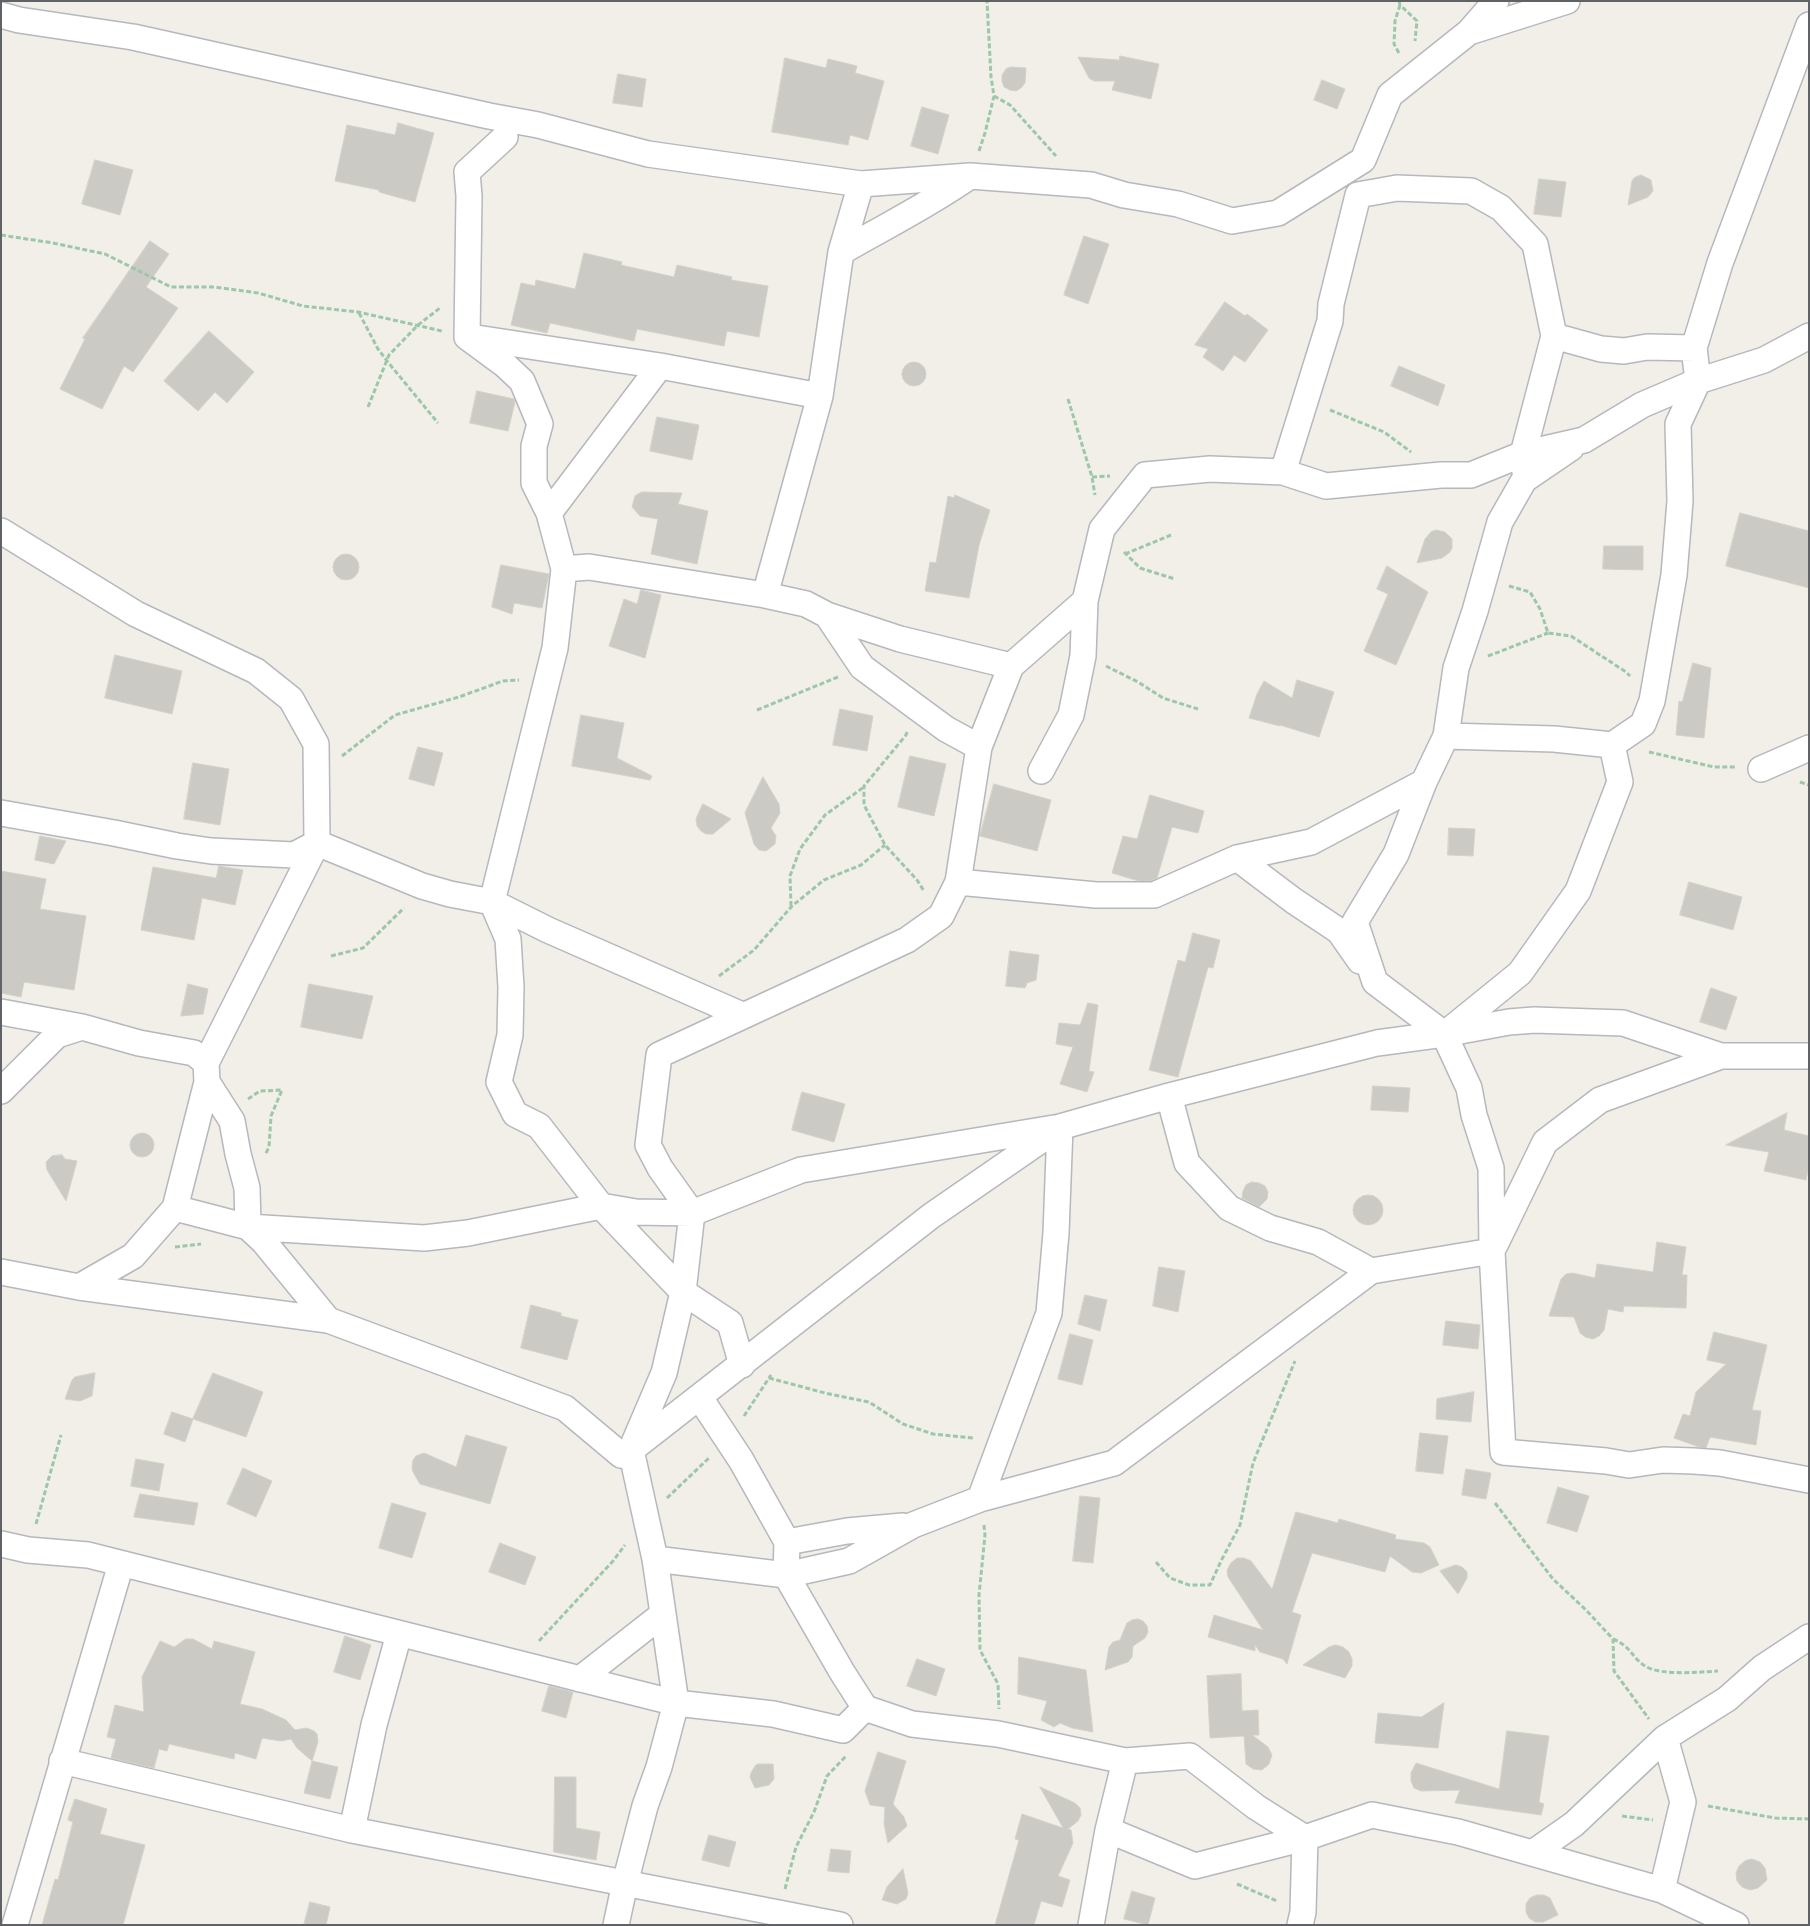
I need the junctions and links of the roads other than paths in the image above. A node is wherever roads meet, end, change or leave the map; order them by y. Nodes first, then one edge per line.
1 (1496, 1) edge
2 (1567, 1) edge
3 (1, 15) edge
4 (1809, 25) edge
5 (1469, 32) junction
6 (505, 137) dead end
7 (1363, 160) junction
8 (970, 176) junction
9 (861, 184) junction
10 (1358, 195) junction
11 (841, 252) junction
12 (1554, 336) junction
13 (1809, 336) edge
14 (467, 337) junction
15 (1694, 348) junction
16 (660, 366) junction
17 (1698, 381) junction
18 (820, 396) junction
19 (1584, 440) junction
20 (1523, 454) junction
21 (1283, 472) junction
22 (1524, 480) junction
23 (550, 513) junction
24 (1, 531) edge
25 (564, 569) junction
26 (765, 595) junction
27 (1085, 601) junction
28 (827, 615) junction
29 (1011, 666) junction
30 (1446, 736) junction
31 (1612, 745) junction
32 (979, 747) junction
33 (1809, 748) edge
34 (1760, 768) road end
35 (1041, 771) dead end
36 (1424, 782) junction
37 (1, 813) edge
38 (317, 843) junction
39 (1237, 858) junction
40 (958, 882) junction
41 (492, 902) junction
42 (1375, 982) junction
43 (1, 1012) edge
44 (742, 1015) junction
45 (82, 1027) junction
46 (1444, 1034) junction
47 (1721, 1056) junction
48 (1809, 1056) edge
49 (206, 1072) junction
50 (1, 1091) edge
51 (1169, 1096) junction
52 (1060, 1127) junction
53 (601, 1206) junction
54 (174, 1208) junction
55 (692, 1213) junction
56 (248, 1227) junction
57 (1492, 1251) junction
58 (1371, 1271) junction
59 (1, 1272) edge
60 (79, 1287) junction
61 (683, 1292) junction
62 (328, 1320) junction
63 (742, 1365) junction
64 (700, 1398) junction
65 (631, 1450) junction
66 (1809, 1480) edge
67 (980, 1499) junction
68 (913, 1525) junction
69 (787, 1542) junction
70 (1, 1544) edge
71 (655, 1559) junction
72 (121, 1564) junction
73 (786, 1575) junction
74 (663, 1614) junction
75 (399, 1634) junction
76 (1809, 1637) edge
77 (580, 1679) junction
78 (676, 1703) junction
79 (865, 1708) junction
80 (1665, 1738) junction
81 (62, 1761) junction
82 (1125, 1761) junction
83 (352, 1830) junction
84 (1108, 1830) junction
85 (1305, 1838) junction
86 (1534, 1852) junction
87 (625, 1883) junction
88 (1662, 1890) junction
89 (1301, 1918) edge
90 (15, 1925) edge
91 (616, 1925) edge
92 (840, 1925) edge
93 (1091, 1925) edge
94 (1736, 1925) edge

1 - 5 street
2 - 5 street
3 - 9 street
4 - 15 street
5 - 7 street
6 - 14 street
7 - 8 street
7 - 10 street
8 - 9 street
8 - 11 street
9 - 11 street
10 - 12 street
10 - 21 street
11 - 18 street
12 - 15 street
12 - 20 street
13 - 17 street
14 - 16 street
14 - 23 street
15 - 17 street
16 - 18 street
16 - 23 street
17 - 19 street
17 - 31 street
18 - 26 street
19 - 20 street
19 - 22 street
20 - 21 street
20 - 22 street
21 - 27 street
22 - 30 street
23 - 25 street
24 - 38 street
25 - 26 street
25 - 41 street
26 - 28 street
27 - 29 street
27 - 35 street
28 - 29 street
28 - 32 street
29 - 32 street
30 - 31 street
30 - 36 street
31 - 46 street
32 - 40 street
33 - 34 street
36 - 39 street
36 - 42 street
37 - 38 street
38 - 41 street
38 - 49 street
39 - 40 street
39 - 42 street
40 - 44 street
41 - 44 street
41 - 53 street
42 - 46 street
43 - 45 street
44 - 55 street
45 - 49 street
45 - 50 street
46 - 47 street
46 - 51 street
46 - 57 street
47 - 48 street
47 - 57 street
49 - 54 street
49 - 56 street
51 - 52 street
51 - 58 street
52 - 55 street
52 - 63 street
52 - 67 street
53 - 55 street
53 - 56 street
53 - 61 street
54 - 56 street
54 - 60 street
55 - 61 street
56 - 62 street
57 - 58 street
57 - 66 street
58 - 67 street
59 - 60 street
60 - 62 street
61 - 63 street
61 - 65 street
62 - 65 street
63 - 64 street
64 - 65 street
64 - 69 street
65 - 71 street
67 - 68 street
68 - 69 street
68 - 73 street
69 - 73 street
70 - 72 street
71 - 73 street
71 - 74 street
72 - 75 street
72 - 81 street
73 - 79 street
74 - 77 street
74 - 78 street
75 - 77 street
75 - 83 street
76 - 80 street
77 - 78 street
78 - 79 street
78 - 87 street
79 - 82 street
80 - 86 street
80 - 88 street
81 - 83 street
81 - 90 street
82 - 84 street
82 - 85 street
83 - 87 street
84 - 85 street
84 - 93 street
85 - 86 street
85 - 89 street
86 - 88 street
87 - 91 street
87 - 92 street
88 - 94 street

